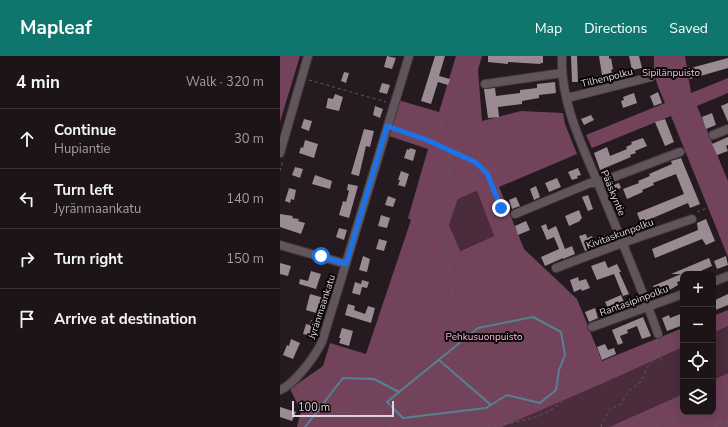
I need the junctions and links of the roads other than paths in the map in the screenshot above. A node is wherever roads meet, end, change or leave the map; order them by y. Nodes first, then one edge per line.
1 (308, 56) edge
2 (409, 56) edge
3 (562, 56) edge
4 (562, 73) junction
5 (651, 77) road end
6 (485, 84) road end
7 (567, 98) junction
8 (728, 129) edge
9 (713, 135) road end
10 (680, 152) road end
11 (280, 153) edge
12 (598, 183) junction
13 (515, 214) dead end
14 (692, 219) road end
15 (622, 243) junction
16 (280, 245) edge
17 (346, 264) junction
18 (556, 268) dead end
19 (728, 276) edge
20 (716, 281) edge
21 (680, 295) edge
22 (649, 307) junction
23 (588, 326) road end
24 (658, 334) road end
25 (280, 390) edge

1 - 11 street
2 - 17 street, Jyränmaankatu
3 - 4 street, Pääskyntie
4 - 6 street
4 - 7 street, Pääskyntie
5 - 7 street, Tilhenpolku
7 - 12 street, Pääskyntie
8 - 9 street
10 - 12 street
12 - 13 street
12 - 15 street, Pääskyntie
14 - 15 street, Kivitaskunpolku
15 - 18 street, Kivitaskunpolku
15 - 22 street, Pääskyntie
16 - 17 street
17 - 25 street, Jyränmaankatu
19 - 20 street
21 - 22 street, Rantasipinpolku
22 - 23 street, Rantasipinpolku
22 - 24 street, Pääskyntie

